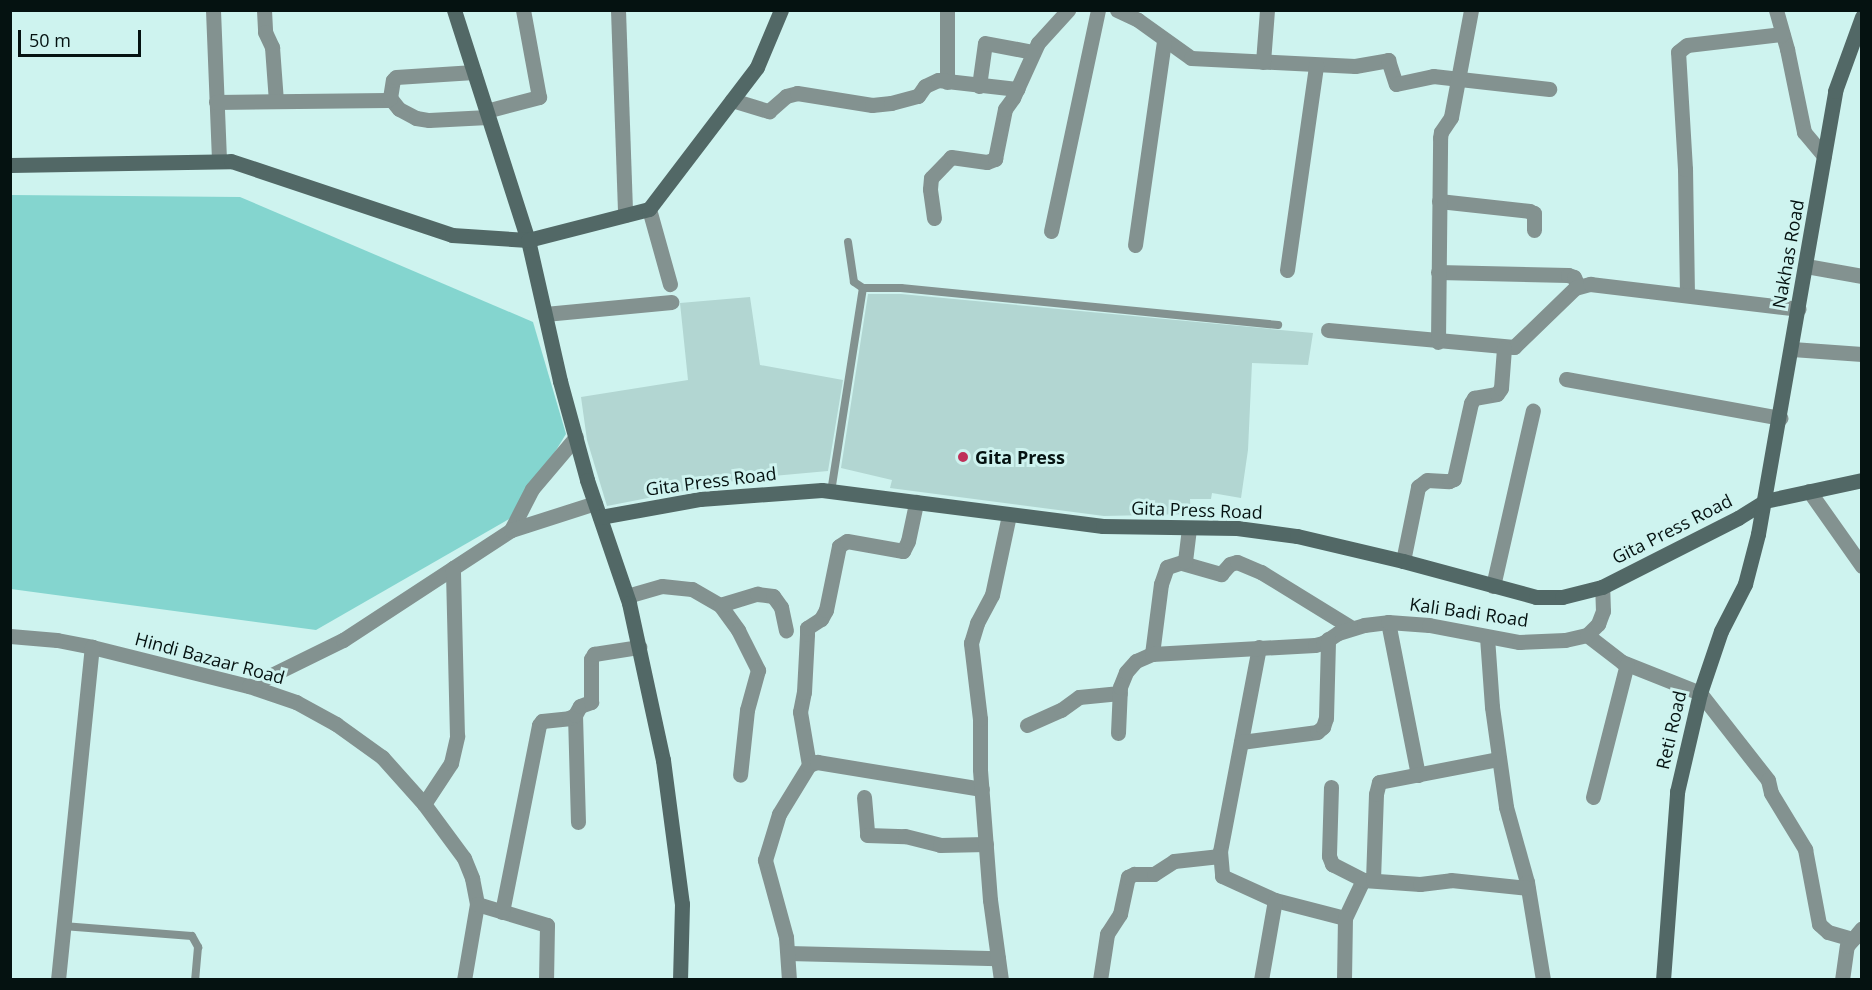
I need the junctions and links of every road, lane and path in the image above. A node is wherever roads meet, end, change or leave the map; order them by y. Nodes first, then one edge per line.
1 (213, 10) edge
2 (264, 10) edge
3 (454, 10) edge
4 (523, 10) edge
5 (618, 10) edge
6 (781, 10) edge
7 (947, 10) edge
8 (1068, 10) edge
9 (1098, 10) edge
10 (1117, 10) edge
11 (1267, 10) edge
12 (1471, 10) edge
13 (1776, 10) edge
14 (1862, 17) edge
15 (1782, 34) junction
16 (1164, 41) junction
17 (1033, 52) junction
18 (1263, 62) junction
19 (1316, 65) junction
20 (474, 72) junction
21 (1458, 78) junction
22 (947, 82) junction
23 (979, 86) junction
24 (1549, 89) dead end
25 (1017, 90) junction
26 (390, 98) junction
27 (732, 100) junction
28 (276, 101) junction
29 (216, 102) junction
30 (487, 114) junction
31 (1824, 156) junction
32 (219, 161) junction
33 (10, 165) edge
34 (1439, 201) junction
35 (649, 209) junction
36 (625, 215) junction
37 (934, 218) dead end
38 (1534, 230) dead end
39 (1051, 231) dead end
40 (528, 240) junction
41 (848, 242) dead end
42 (1136, 245) dead end
43 (1806, 266) junction
44 (1287, 270) dead end
45 (1438, 272) junction
46 (1862, 276) edge
47 (670, 284) dead end
48 (1578, 286) junction
49 (863, 288) junction
50 (1687, 296) junction
51 (671, 302) dead end
52 (1799, 309) junction
53 (545, 314) junction
54 (1278, 325) dead end
55 (1328, 330) dead end
56 (1438, 342) junction
57 (1504, 348) junction
58 (1792, 349) junction
59 (1862, 354) edge
60 (1566, 379) dead end
61 (1533, 410) dead end
62 (1780, 418) junction
63 (576, 437) junction
64 (1862, 480) edge
65 (1809, 491) junction
66 (831, 492) junction
67 (1765, 501) junction
68 (916, 502) junction
69 (598, 510) junction
70 (1009, 515) junction
71 (1189, 528) junction
72 (512, 530) junction
73 (1403, 561) junction
74 (1182, 563) junction
75 (1862, 566) edge
76 (453, 568) junction
77 (1493, 586) junction
78 (1602, 588) junction
79 (627, 596) junction
80 (720, 605) junction
81 (1388, 622) junction
82 (1358, 627) junction
83 (786, 630) dead end
84 (1587, 635) junction
85 (10, 636) edge
86 (1487, 637) junction
87 (1328, 639) junction
88 (92, 647) junction
89 (639, 647) junction
90 (1259, 647) junction
91 (1152, 654) junction
92 (1627, 664) junction
93 (249, 686) junction
94 (1120, 693) junction
95 (1700, 693) junction
96 (575, 715) junction
97 (1027, 725) dead end
98 (1118, 734) dead end
99 (1241, 742) junction
100 (1499, 759) junction
101 (809, 765) junction
102 (740, 775) dead end
103 (1418, 775) junction
104 (1331, 787) dead end
105 (982, 789) junction
106 (864, 797) dead end
107 (1593, 798) dead end
108 (424, 804) junction
109 (578, 822) dead end
110 (986, 844) junction
111 (1220, 856) junction
112 (1368, 880) junction
113 (1528, 888) junction
114 (1275, 900) junction
115 (477, 904) junction
116 (502, 912) junction
117 (1345, 918) junction
118 (63, 926) junction
119 (1857, 933) edge
120 (788, 953) junction
121 (998, 958) junction
122 (58, 980) edge
123 (195, 980) edge
124 (464, 980) edge
125 (546, 980) edge
126 (680, 980) edge
127 (789, 980) edge
128 (1001, 980) edge
129 (1100, 980) edge
130 (1261, 980) edge
131 (1344, 980) edge
132 (1543, 980) edge
133 (1663, 980) edge
134 (1842, 980) edge

1 - 29 street
2 - 28 street
3 - 20 main road
4 - 30 street
5 - 36 street
6 - 27 main road
7 - 22 street
8 - 17 street
9 - 39 street
10 - 16 street
11 - 18 street
12 - 21 street
13 - 15 street
14 - 31 main road, Nakhas Road
15 - 31 street
15 - 50 street
16 - 18 street
16 - 42 street
17 - 23 street
17 - 25 street
18 - 19 street
19 - 21 street
19 - 44 street
20 - 26 street
20 - 30 main road
21 - 24 street
21 - 34 street
22 - 23 street
22 - 27 street
23 - 25 street
25 - 37 street
26 - 28 street
26 - 30 street
27 - 35 main road
28 - 29 street
29 - 32 street
30 - 40 main road
31 - 43 main road, Nakhas Road
32 - 33 main road
32 - 40 main road
34 - 38 street
34 - 45 street
35 - 36 main road
35 - 47 street
36 - 40 main road
40 - 53 main road
41 - 49 lane
43 - 46 street
43 - 52 main road, Nakhas Road
45 - 48 street
45 - 56 street
48 - 50 street
48 - 57 street
49 - 54 lane
49 - 66 lane
50 - 52 street
51 - 53 street
52 - 58 main road, Nakhas Road
53 - 63 main road
55 - 56 street
56 - 57 street
57 - 73 street
58 - 59 street
58 - 62 main road, Nakhas Road
60 - 62 street
61 - 77 street
62 - 67 main road, Nakhas Road
63 - 69 main road
63 - 72 street
64 - 65 main road, Gita Press Road
65 - 67 main road, Gita Press Road
65 - 75 street
66 - 68 main road, Gita Press Road
66 - 69 main road, Gita Press Road
67 - 78 main road, Gita Press Road
67 - 95 main road, Reti Road
68 - 70 main road, Gita Press Road
68 - 101 street
69 - 72 street
69 - 79 main road
70 - 71 main road, Gita Press Road
70 - 105 street
71 - 73 main road, Gita Press Road
71 - 74 street
72 - 76 street
73 - 77 main road, Gita Press Road
74 - 82 street
74 - 91 street
76 - 93 street
76 - 108 street
77 - 78 main road, Gita Press Road
78 - 84 street
79 - 80 street
79 - 89 main road
80 - 83 street
80 - 102 street
81 - 82 street, Kali Badi Road
81 - 86 street, Kali Badi Road
81 - 103 street
82 - 87 street, Kali Badi Road
84 - 86 street, Kali Badi Road
84 - 92 street
85 - 88 street, Hindi Bazaar Road
86 - 100 street
87 - 90 street, Kali Badi Road
87 - 99 street
88 - 93 street, Hindi Bazaar Road
88 - 118 street
89 - 96 street
89 - 126 main road
90 - 91 street, Kali Badi Road
90 - 99 street
91 - 94 street
92 - 95 street
92 - 107 street
93 - 108 street, Hindi Bazaar Road
94 - 97 street
94 - 98 street
95 - 119 street
95 - 133 main road, Reti Road
96 - 109 street
96 - 116 street
99 - 111 street
100 - 103 street
100 - 113 street
101 - 105 street
101 - 120 street
103 - 112 street
104 - 112 street
105 - 110 street
106 - 110 street
108 - 115 street, Hindi Bazaar Road
110 - 121 street
111 - 114 street
111 - 129 street
112 - 113 street
112 - 117 street
113 - 132 street
114 - 117 street
114 - 130 street
115 - 116 street
115 - 124 street, Hindi Bazaar Road
116 - 125 street
117 - 131 street
118 - 122 street
118 - 123 lane
119 - 134 street
120 - 121 street
120 - 127 street
121 - 128 street

